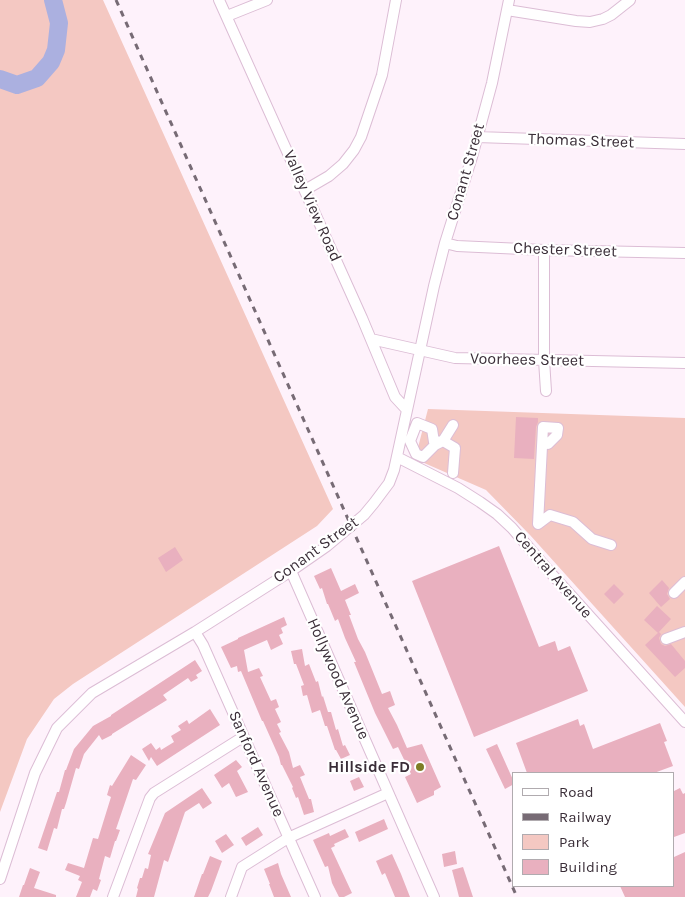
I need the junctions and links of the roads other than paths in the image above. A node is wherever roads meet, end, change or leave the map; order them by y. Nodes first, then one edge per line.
1 (219, 0) edge
2 (266, 0) edge
3 (396, 0) edge
4 (630, 0) edge
5 (508, 5) edge
6 (227, 16) junction
7 (477, 138) junction
8 (685, 144) edge
9 (305, 190) junction
10 (445, 244) junction
11 (544, 250) junction
12 (685, 253) edge
13 (371, 339) junction
14 (421, 350) junction
15 (544, 360) junction
16 (685, 363) edge
17 (546, 391) dead end
18 (408, 410) junction
19 (453, 425) dead end
20 (548, 444) dead end
21 (397, 457) junction
22 (454, 473) dead end
23 (611, 545) dead end
24 (291, 571) junction
25 (685, 582) edge
26 (674, 593) dead end
27 (195, 632) junction
28 (685, 632) edge
29 (666, 639) dead end
30 (685, 722) edge
31 (243, 737) junction
32 (388, 793) junction
33 (288, 838) junction
34 (0, 879) edge
35 (113, 897) edge
36 (231, 897) edge
37 (314, 897) edge
38 (434, 897) edge

1 - 6 street, Valley View Road
2 - 6 street
3 - 9 street
4 - 5 street
5 - 7 street, Conant Street
6 - 9 street, Valley View Road
7 - 8 street, Thomas Street
7 - 10 street, Conant Street
9 - 13 street, Valley View Road
10 - 11 street, Chester Street
10 - 14 street, Conant Street
11 - 12 street, Chester Street
11 - 15 street
13 - 14 street, Voorhees Street
13 - 18 street, Valley View Road
14 - 15 street, Voorhees Street
14 - 18 street, Conant Street
15 - 16 street, Voorhees Street
15 - 17 street
18 - 21 street, Conant Street
19 - 22 street
20 - 23 street
21 - 24 street, Conant Street
21 - 30 street, Central Avenue
24 - 27 street, Conant Street
24 - 32 street, Hollywood Avenue
25 - 26 street
27 - 31 street, Sanford Avenue
27 - 34 street, Conant Street
28 - 29 street
31 - 33 street, Sanford Avenue
31 - 35 street
32 - 33 street
32 - 38 street, Hollywood Avenue
33 - 36 street
33 - 37 street, Sanford Avenue

